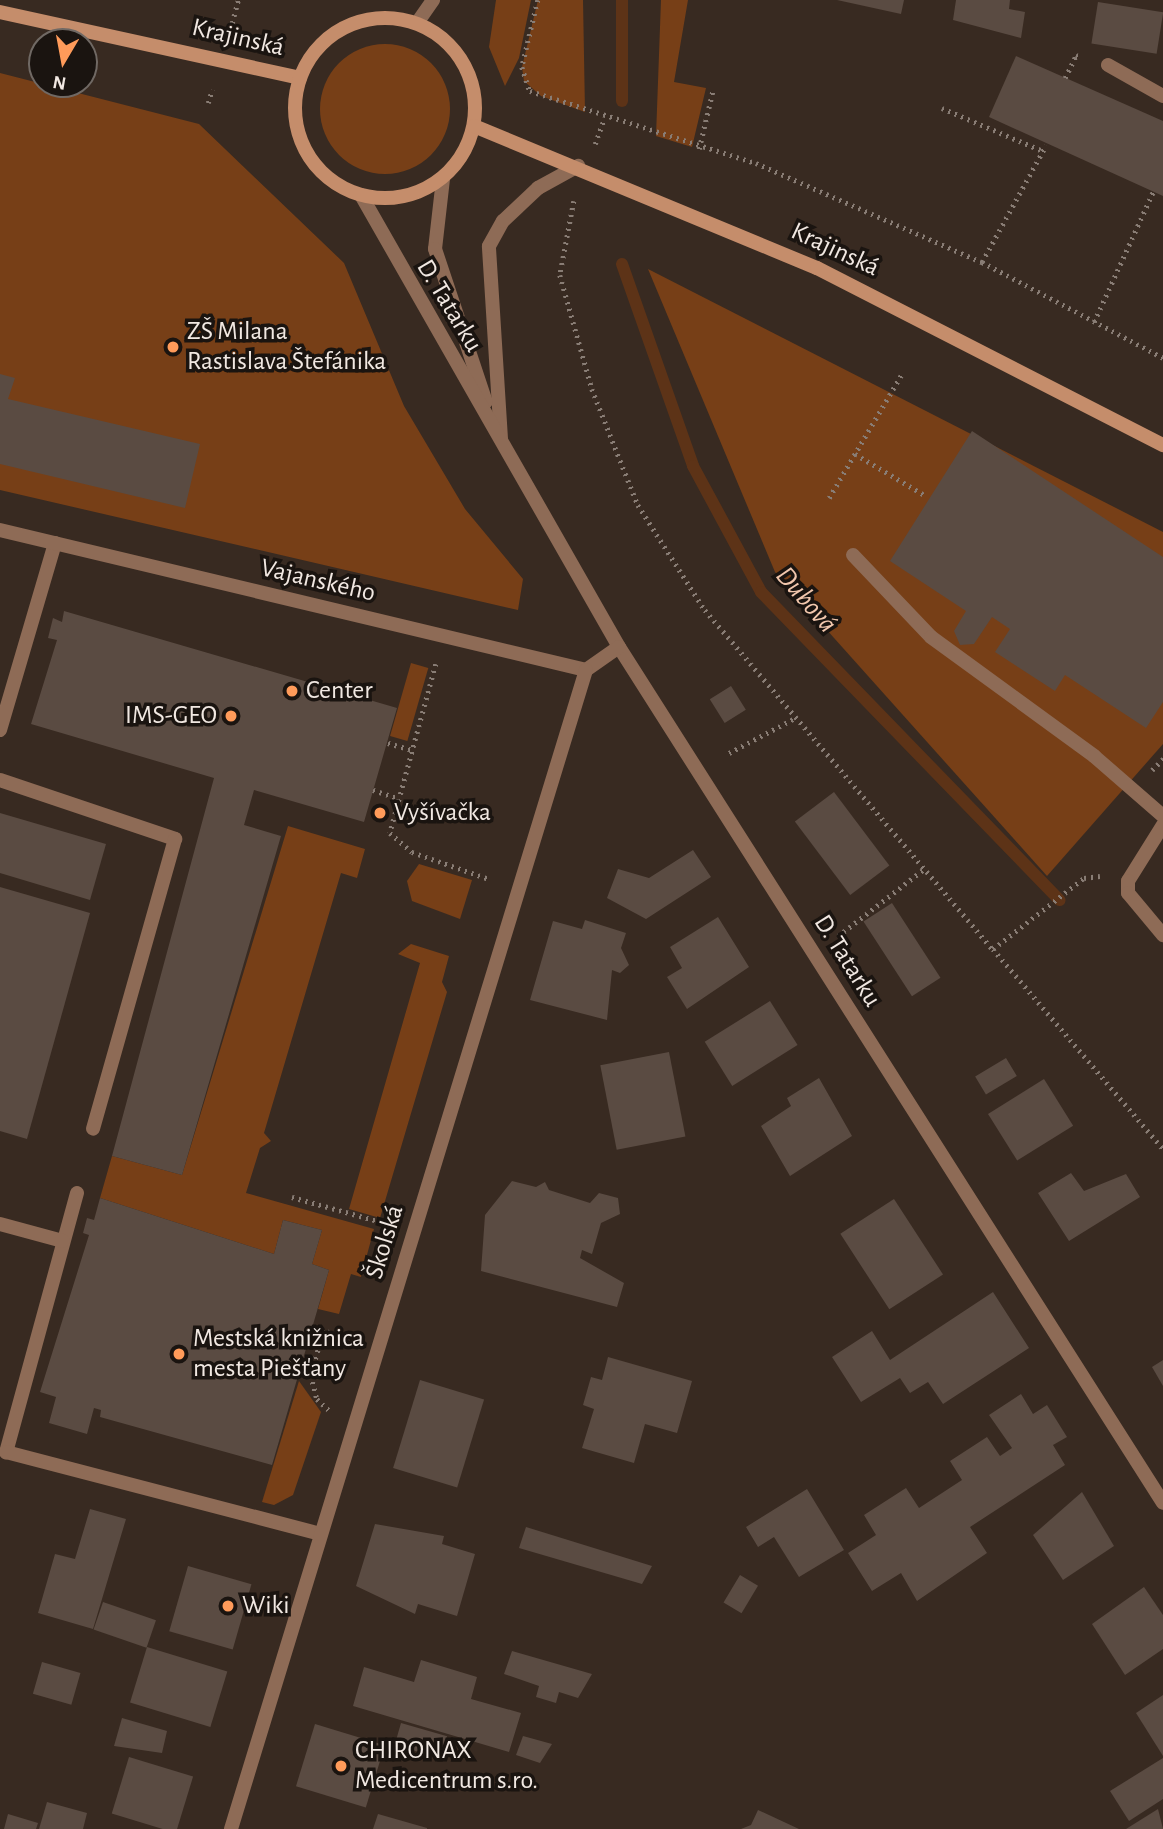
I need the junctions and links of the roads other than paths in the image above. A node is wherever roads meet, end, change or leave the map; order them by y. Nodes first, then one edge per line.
1 (433, 0) edge
2 (0, 12) edge
3 (417, 23) junction
4 (1108, 65) dead end
5 (300, 78) junction
6 (1163, 96) edge
7 (474, 126) junction
8 (578, 166) junction
9 (443, 178) junction
10 (361, 195) junction
11 (501, 439) junction
12 (1163, 445) edge
13 (0, 530) edge
14 (55, 543) junction
15 (853, 555) dead end
16 (619, 647) junction
17 (586, 670) junction
18 (0, 730) edge
19 (0, 780) edge
20 (1163, 816) edge
21 (1163, 825) edge
22 (1163, 935) edge
23 (93, 1129) dead end
24 (77, 1193) dead end
25 (0, 1224) edge
26 (63, 1241) junction
27 (1163, 1503) edge
28 (321, 1534) junction
29 (231, 1829) edge

1 - 3 street
2 - 5 main road, Krajinská
3 - 5 main road
3 - 7 main road
4 - 6 street
5 - 10 main road
7 - 8 main road, Krajinská
7 - 9 main road
8 - 11 street
8 - 12 main road, Krajinská
9 - 10 main road
9 - 11 street, D. Tatarku
10 - 11 street, D. Tatarku
11 - 16 street, D. Tatarku
13 - 14 street, Vajanského
14 - 17 street, Vajanského
14 - 18 street
15 - 20 street
16 - 17 street
16 - 27 street, D. Tatarku
17 - 28 street, Školská
19 - 23 street
21 - 22 street
24 - 26 street
25 - 26 street
26 - 28 street
28 - 29 street, Školská

